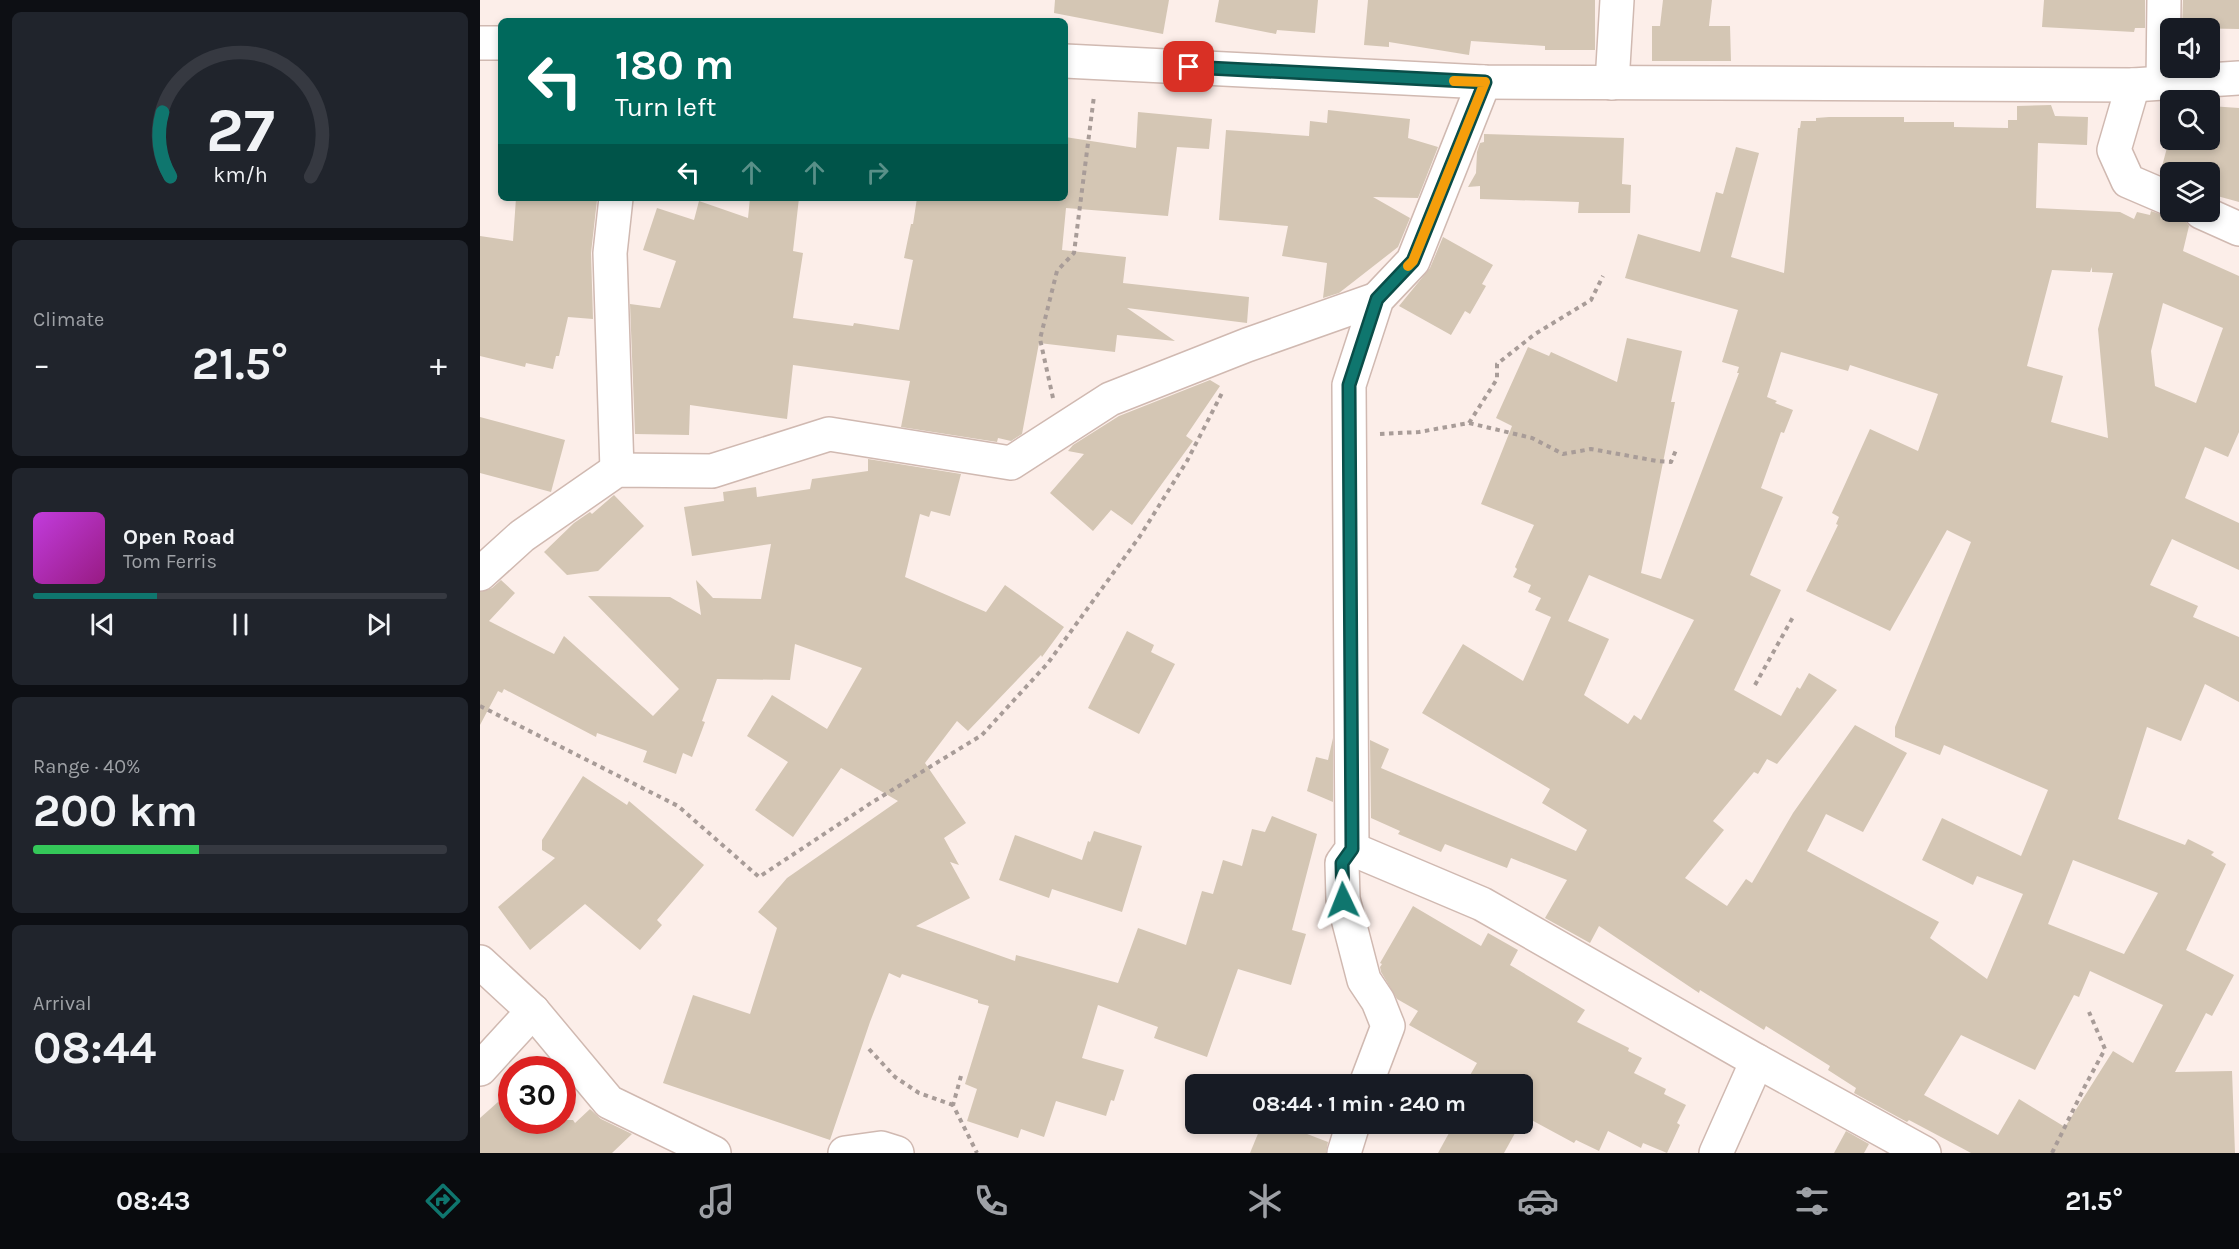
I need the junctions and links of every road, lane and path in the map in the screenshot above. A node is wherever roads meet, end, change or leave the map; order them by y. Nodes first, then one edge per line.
1 (1617, 0) edge
2 (2164, 0) edge
3 (480, 43) edge
4 (498, 43) edge
5 (1068, 61) edge
6 (1098, 62) junction
7 (2239, 78) edge
8 (1485, 82) junction
9 (1612, 83) junction
10 (2148, 84) junction
11 (2160, 195) edge
12 (616, 201) edge
13 (2220, 220) edge
14 (2239, 229) edge
15 (1603, 276) dead end
16 (1377, 299) junction
17 (1247, 345) junction
18 (1469, 423) junction
19 (1061, 431) junction
20 (1349, 436) junction
21 (1676, 450) dead end
22 (617, 470) junction
23 (480, 574) edge
24 (1793, 617) dead end
25 (1755, 685) dead end
26 (480, 706) edge
27 (1352, 849) junction
28 (480, 962) edge
29 (533, 1011) junction
30 (2089, 1012) dead end
31 (869, 1049) dead end
32 (1757, 1061) junction
33 (480, 1069) edge
34 (1370, 1074) edge
35 (961, 1076) dead end
36 (953, 1105) junction
37 (1350, 1134) edge
38 (714, 1153) edge
39 (845, 1153) edge
40 (897, 1153) edge
41 (977, 1153) edge
42 (1344, 1153) edge
43 (1716, 1153) edge
44 (1924, 1153) edge
45 (2052, 1153) edge

1 - 9 street
2 - 10 street
3 - 4 street
5 - 6 street
6 - 8 street
6 - 19 path
7 - 10 street
8 - 9 street
8 - 16 street
9 - 10 street
10 - 11 street
12 - 22 street
13 - 14 street
15 - 18 path
16 - 17 street
16 - 20 street
17 - 19 street
17 - 26 path
18 - 20 path
18 - 21 path
19 - 22 street
20 - 27 street
22 - 23 street
24 - 25 path
27 - 32 street
27 - 34 street
28 - 29 street
29 - 33 street
29 - 38 street
30 - 45 path
31 - 36 path
32 - 43 street
32 - 44 street
35 - 36 path
36 - 41 path
37 - 42 street
39 - 40 street

